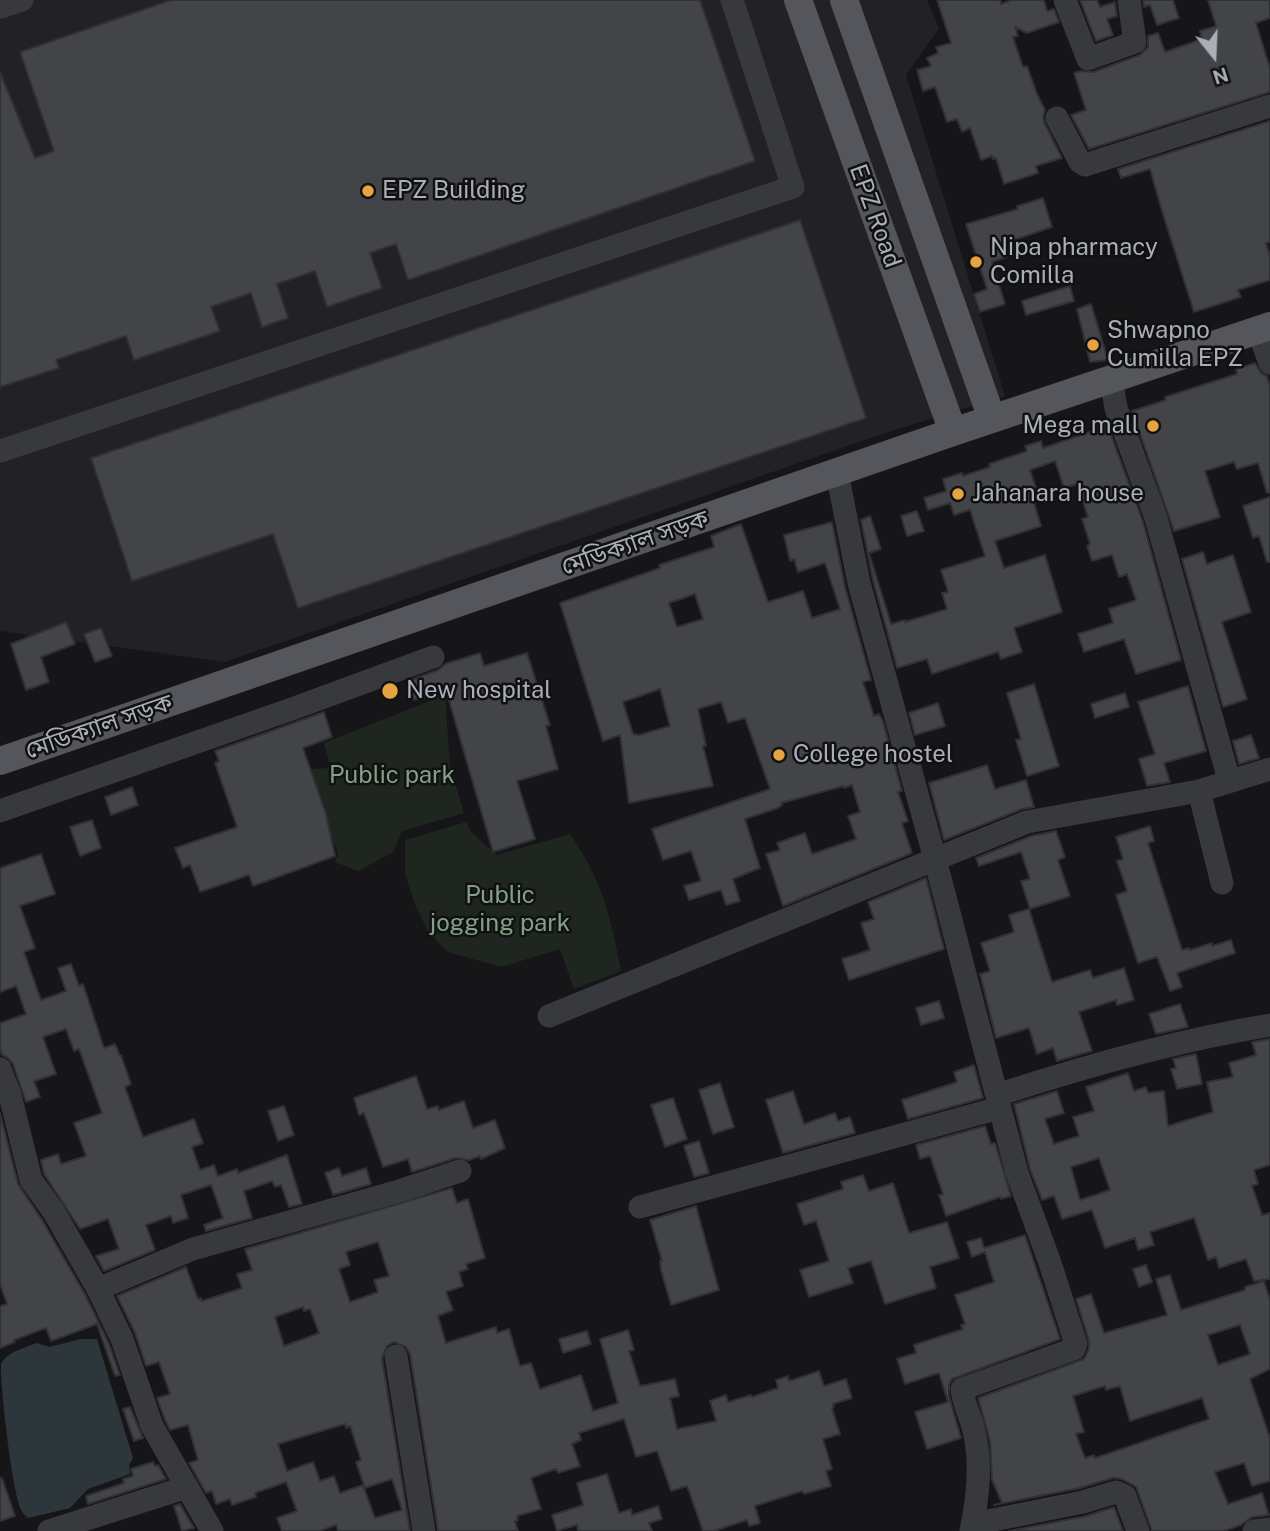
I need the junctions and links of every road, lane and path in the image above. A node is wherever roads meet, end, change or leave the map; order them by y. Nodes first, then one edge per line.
1 (22, 0) edge
2 (732, 0) edge
3 (798, 0) edge
4 (844, 0) edge
5 (1065, 0) edge
6 (1129, 0) edge
7 (0, 7) edge
8 (1270, 106) edge
9 (1057, 118) dead end
10 (1264, 328) edge
11 (1270, 363) edge
12 (1111, 379) junction
13 (992, 419) junction
14 (953, 432) junction
15 (0, 451) edge
16 (837, 473) junction
17 (433, 657) dead end
18 (0, 761) edge
19 (1270, 769) edge
20 (1229, 780) junction
21 (1199, 790) junction
22 (0, 811) edge
23 (935, 859) junction
24 (1222, 883) dead end
25 (549, 1016) dead end
26 (1270, 1025) edge
27 (0, 1069) edge
28 (999, 1108) junction
29 (460, 1171) dead end
30 (640, 1207) dead end
31 (98, 1289) junction
32 (396, 1356) dead end
33 (187, 1487) junction
34 (972, 1528) edge
35 (1270, 1529) edge
36 (48, 1531) edge
37 (212, 1531) edge
38 (424, 1531) edge
39 (1138, 1531) edge
40 (1254, 1531) edge

1 - 7 street
2 - 15 street
3 - 14 main road, EPZ Road
4 - 13 main road, EPZ Road
5 - 6 street
8 - 9 street
10 - 11 street
10 - 12 main road, মেডিক্যাল সড়ক
12 - 13 main road, মেডিক্যাল সড়ক
12 - 20 street
13 - 14 main road, মেডিক্যাল সড়ক
14 - 16 main road, মেডিক্যাল সড়ক
16 - 18 main road, মেডিক্যাল সড়ক
16 - 23 street
17 - 22 street
19 - 20 street
20 - 21 street
21 - 23 street
21 - 24 street
23 - 25 street
23 - 28 street
26 - 28 street
27 - 31 street
28 - 30 street
28 - 34 street
29 - 31 street
31 - 33 street
32 - 38 street
33 - 36 street
33 - 37 street
34 - 39 street
35 - 40 street

